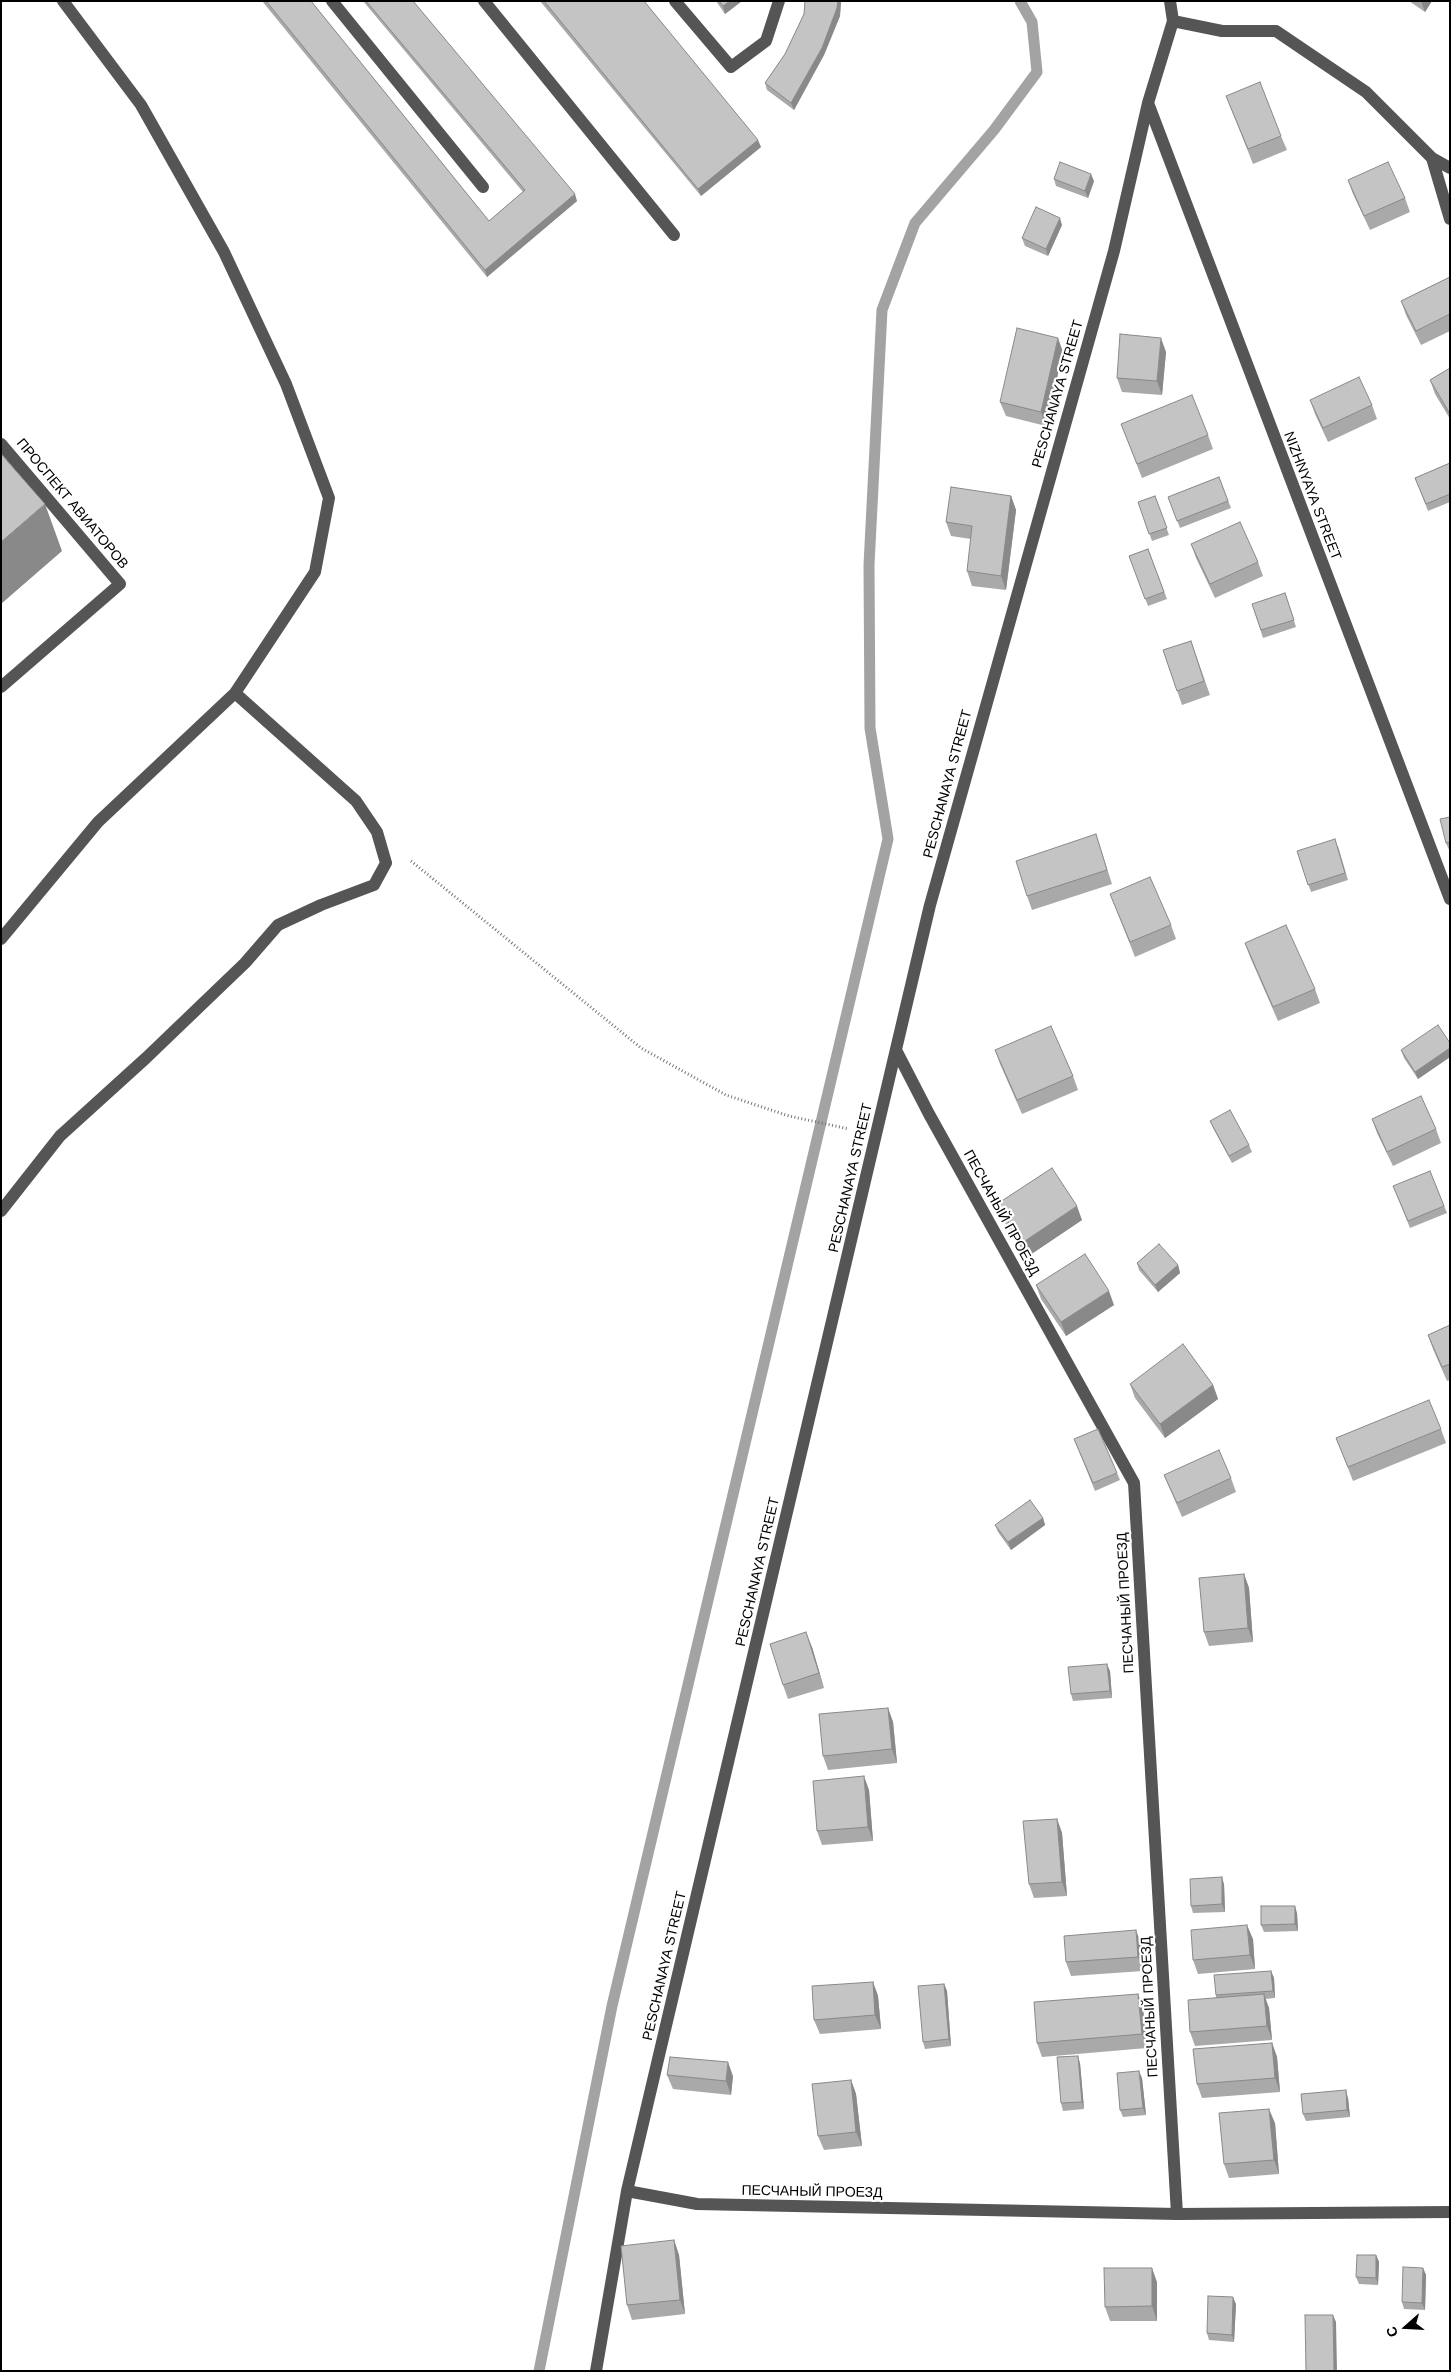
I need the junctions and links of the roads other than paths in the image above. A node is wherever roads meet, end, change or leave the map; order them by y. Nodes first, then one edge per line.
1 (64, 1) edge
2 (332, 1) edge
3 (484, 1) edge
4 (676, 1) edge
5 (779, 1) edge
6 (1170, 1) edge
7 (1173, 21) junction
8 (1148, 103) junction
9 (1432, 158) junction
10 (1450, 168) edge
11 (483, 187) dead end
12 (1450, 219) edge
13 (674, 235) dead end
14 (1, 444) edge
15 (1, 687) edge
16 (235, 693) junction
17 (1450, 899) edge
18 (1, 939) edge
19 (896, 1050) junction
20 (1, 1211) edge
21 (627, 2191) junction
22 (1450, 2212) edge
23 (1177, 2214) junction
24 (596, 2371) edge

1 - 16 street
2 - 11 street
3 - 13 street
4 - 5 street
6 - 7 street, PESCHANAYA STREET
7 - 8 street, PESCHANAYA STREET
7 - 9 street
8 - 17 street, NIZHNYAYA STREET
8 - 19 street, PESCHANAYA STREET
9 - 10 street
9 - 12 street
14 - 15 street, ПРОСПЕКТ АВИАТОРОВ
16 - 18 street
16 - 20 street
19 - 21 street, PESCHANAYA STREET
19 - 23 street, ПЕСЧАНЫЙ ПРОЕЗД
21 - 23 street, ПЕСЧАНЫЙ ПРОЕЗД
21 - 24 street, PESCHANAYA STREET
22 - 23 street, ПЕСЧАНЫЙ ПРОЕЗД

